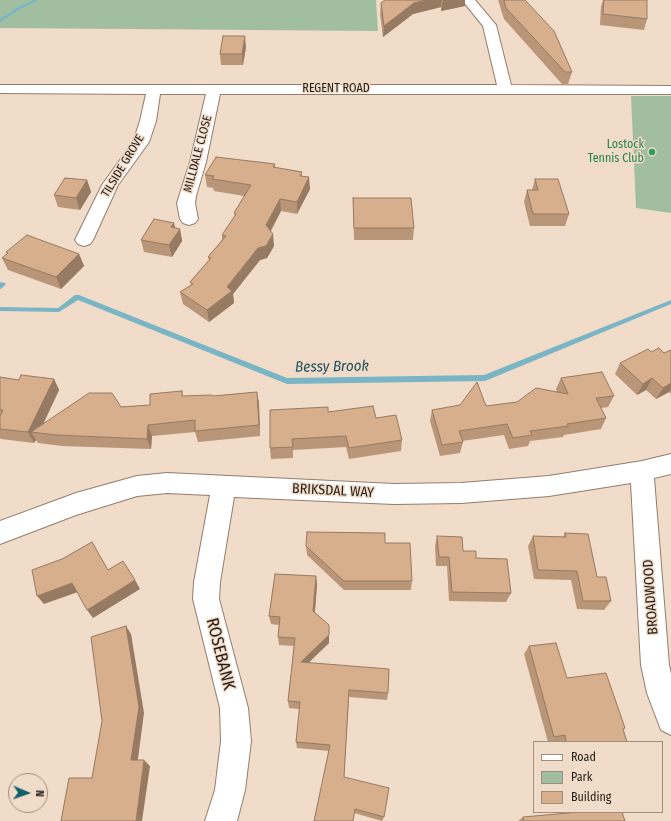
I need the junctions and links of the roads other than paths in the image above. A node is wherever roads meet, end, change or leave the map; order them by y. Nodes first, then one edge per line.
1 (468, 0) edge
2 (482, 16) junction
3 (465, 19) dead end
4 (0, 89) edge
5 (154, 89) junction
6 (214, 89) junction
7 (505, 89) junction
8 (671, 90) edge
9 (189, 220) dead end
10 (84, 240) dead end
11 (671, 464) edge
12 (642, 471) junction
13 (224, 486) junction
14 (0, 533) edge
15 (671, 720) edge
16 (221, 821) edge

1 - 2 street
2 - 3 street
2 - 7 street
4 - 5 street, REGENT ROAD
5 - 6 street, REGENT ROAD
5 - 10 street, TILSIDE GROVE
6 - 7 street, REGENT ROAD
6 - 9 street, MILLDALE CLOSE
7 - 8 street, REGENT ROAD
11 - 12 street, BRIKSDAL WAY
12 - 13 street, BRIKSDAL WAY
12 - 15 street, BROADWOOD
13 - 14 street, BRIKSDAL WAY
13 - 16 street, ROSEBANK

